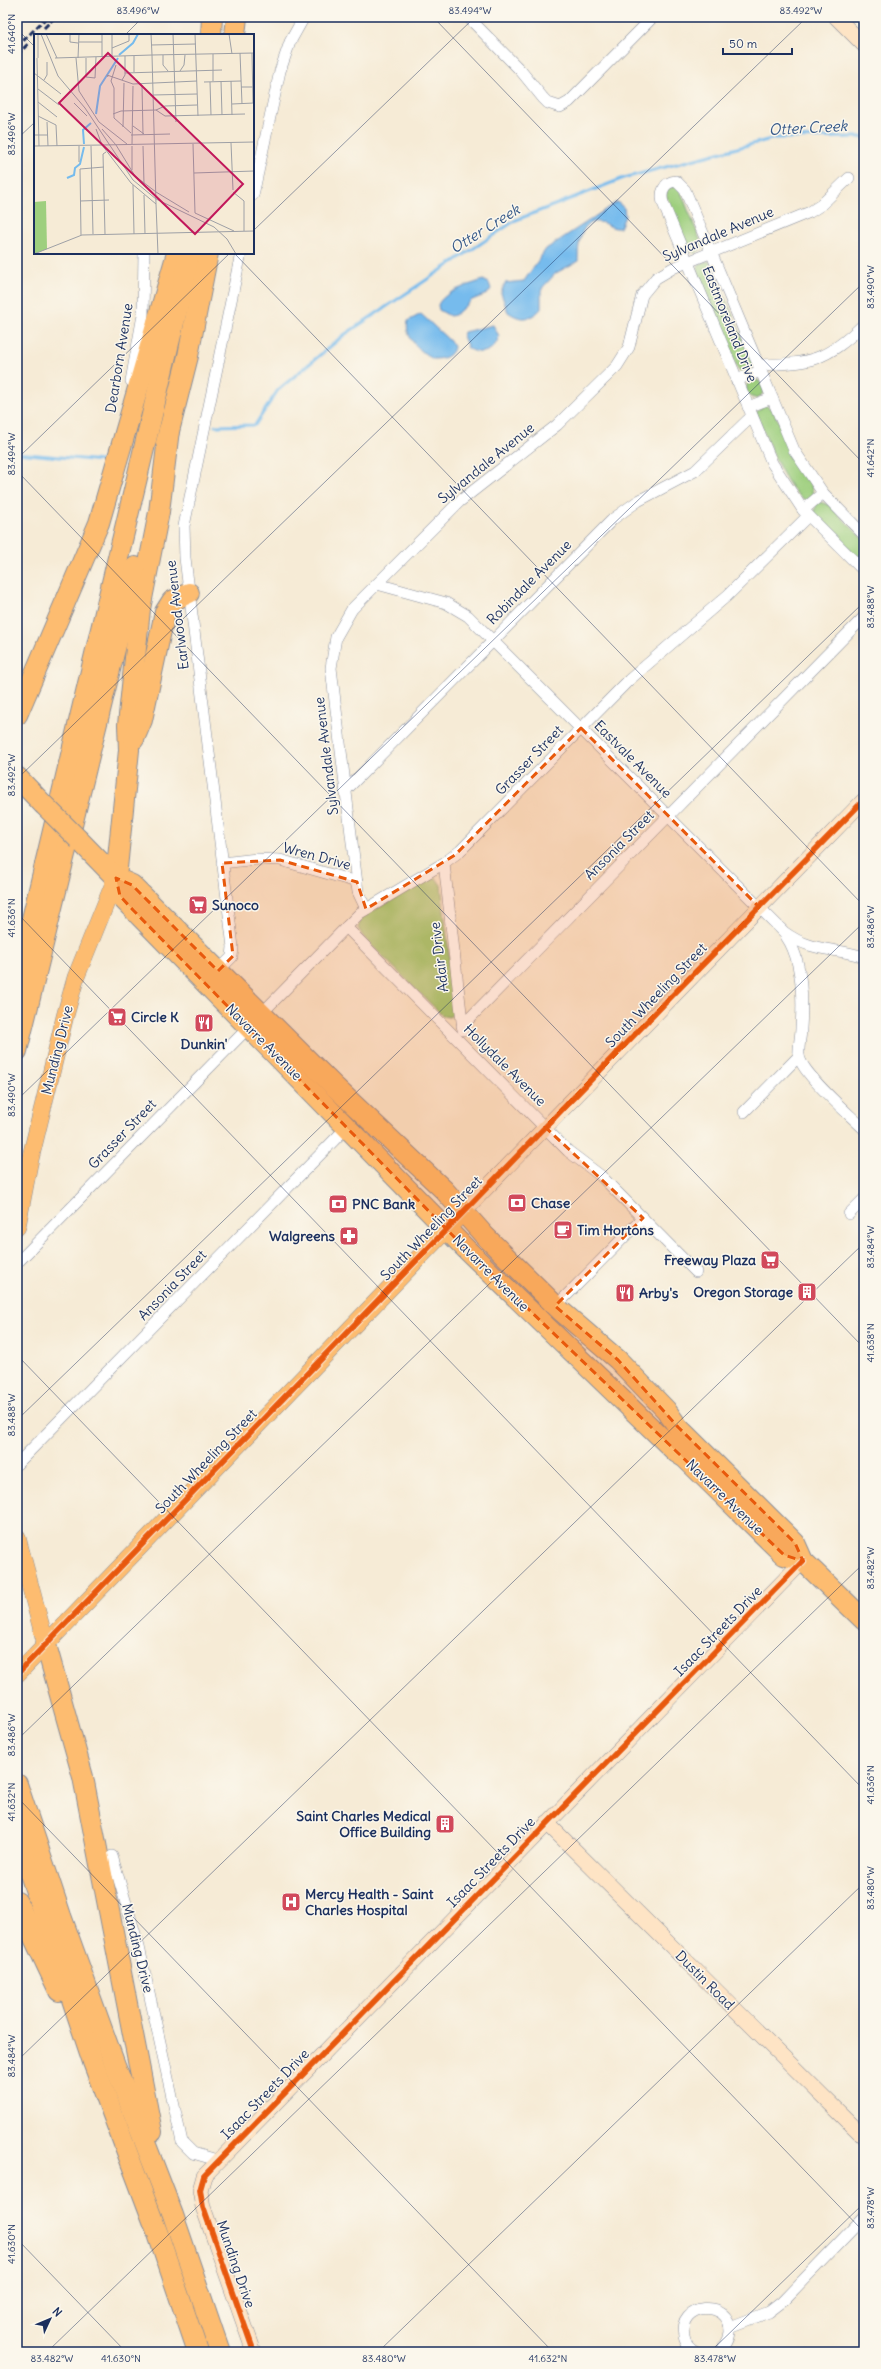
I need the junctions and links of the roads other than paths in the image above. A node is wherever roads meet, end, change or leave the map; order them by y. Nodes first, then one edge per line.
1 (212, 17) edge
2 (237, 17) edge
3 (304, 17) edge
4 (653, 17) edge
5 (836, 17) edge
6 (473, 19) edge
7 (211, 34) edge
8 (236, 34) edge
9 (864, 45) edge
10 (849, 178) dead end
11 (254, 190) edge
12 (712, 253) junction
13 (144, 254) edge
14 (177, 254) edge
15 (189, 254) edge
16 (208, 254) edge
17 (241, 254) edge
18 (688, 262) junction
19 (862, 331) edge
20 (760, 368) junction
21 (736, 380) junction
22 (772, 398) junction
23 (750, 412) junction
24 (169, 430) junction
25 (115, 467) junction
26 (823, 493) junction
27 (806, 513) junction
28 (864, 535) edge
29 (864, 571) edge
30 (377, 584) junction
31 (189, 592) junction
32 (864, 617) edge
33 (493, 640) junction
34 (17, 715) edge
35 (581, 728) junction
36 (129, 750) junction
37 (17, 777) edge
38 (345, 791) junction
39 (864, 800) edge
40 (668, 817) junction
41 (222, 863) junction
42 (444, 863) junction
43 (116, 878) junction
44 (357, 882) junction
45 (759, 907) junction
46 (366, 909) junction
47 (346, 927) junction
48 (152, 929) junction
49 (784, 932) junction
50 (864, 957) edge
51 (212, 977) junction
52 (17, 982) edge
53 (238, 988) junction
54 (257, 1017) junction
55 (462, 1026) junction
56 (465, 1046) junction
57 (17, 1051) edge
58 (799, 1056) junction
59 (744, 1112) dead end
60 (348, 1126) junction
61 (545, 1127) junction
62 (864, 1129) edge
63 (864, 1199) edge
64 (463, 1212) junction
65 (849, 1214) dead end
66 (642, 1218) junction
67 (17, 1227) edge
68 (447, 1228) junction
69 (17, 1263) edge
70 (696, 1272) dead end
71 (556, 1306) junction
72 (546, 1327) junction
73 (659, 1403) junction
74 (685, 1458) junction
75 (17, 1464) edge
76 (750, 1498) junction
77 (17, 1537) edge
78 (803, 1562) junction
79 (864, 1620) edge
80 (46, 1645) junction
81 (20, 1671) edge
82 (17, 1784) edge
83 (546, 1823) junction
84 (17, 1836) edge
85 (112, 1856) dead end
86 (17, 1902) edge
87 (93, 2062) junction
88 (864, 2137) edge
89 (217, 2160) junction
90 (200, 2183) joint
91 (173, 2215) junction
92 (864, 2217) edge
93 (730, 2327) junction
94 (695, 2351) edge
95 (198, 2352) edge
96 (220, 2352) edge
97 (254, 2352) edge
98 (718, 2352) edge

1 - 7 highway
2 - 8 highway
3 - 11 street
4 - 6 street
5 - 9 street
10 - 12 street, Sylvandale Avenue
12 - 18 street, Sylvandale Avenue
12 - 18 street, Eastmoreland Drive
12 - 20 street, Eastmoreland Drive
13 - 25 street, Dearborn Avenue
14 - 25 highway
15 - 52 highway
16 - 24 highway
17 - 31 street, Earlwood Avenue
18 - 21 street, Eastmoreland Drive
18 - 30 street, Sylvandale Avenue
19 - 20 street
20 - 21 street
20 - 22 street, Eastmoreland Drive
21 - 23 street, Eastmoreland Drive
22 - 23 street
22 - 26 street, Eastmoreland Drive
23 - 27 street, Eastmoreland Drive
23 - 33 street, Robindale Avenue
24 - 36 highway
24 - 57 highway
25 - 34 highway
26 - 27 street, Grasser Street
26 - 28 street, Eastmoreland Drive
27 - 29 street, Eastmoreland Drive
27 - 35 street, Grasser Street
30 - 33 street, Eastvale Avenue
30 - 38 street, Sylvandale Avenue
31 - 36 highway
31 - 41 street, Earlwood Avenue
32 - 40 street, Ansonia Street
33 - 35 street, Eastvale Avenue
33 - 38 street, Robindale Avenue
35 - 40 street, Eastvale Avenue
35 - 42 street, Grasser Street
36 - 43 highway
37 - 43 highway, Navarre Avenue, bridge
38 - 44 street, Sylvandale Avenue
39 - 45 street, South Wheeling Street
40 - 45 street, Eastvale Avenue
40 - 55 street, Ansonia Street
41 - 44 street, Wren Drive
41 - 51 street, Earlwood Avenue
42 - 46 street, Grasser Street
42 - 55 street, Adair Drive
43 - 48 highway, Navarre Avenue
43 - 51 highway, Navarre Avenue
43 - 67 main road, Munding Drive
44 - 46 street, Sylvandale Avenue
45 - 49 street, Eastvale Avenue
45 - 61 street, South Wheeling Street
46 - 47 street, Grasser Street
47 - 54 street, Grasser Street
47 - 56 street, Hollydale Avenue
48 - 51 highway, Navarre Avenue
48 - 53 highway
49 - 50 street, Eastvale Avenue
49 - 58 street
51 - 53 highway, Navarre Avenue
51 - 54 highway, Navarre Avenue
53 - 54 highway, Navarre Avenue
54 - 60 highway, Navarre Avenue
54 - 64 highway, Navarre Avenue
54 - 69 street, Grasser Street
55 - 56 street, Adair Drive
56 - 61 street, Hollydale Avenue
58 - 59 street
58 - 62 street
60 - 68 highway, Navarre Avenue
60 - 75 street, Ansonia Street
61 - 64 street, South Wheeling Street
61 - 66 street, Hollydale Avenue
63 - 65 street
64 - 68 main road, South Wheeling Street
64 - 71 highway, Navarre Avenue
66 - 70 street, Hollydale Avenue
66 - 71 street
68 - 72 highway, Navarre Avenue
68 - 80 main road, South Wheeling Street
71 - 73 highway, Navarre Avenue
72 - 73 highway
72 - 74 highway, Navarre Avenue
73 - 76 highway, Navarre Avenue
74 - 76 highway
74 - 78 highway, Navarre Avenue
76 - 78 highway, Navarre Avenue
77 - 80 main road
78 - 79 highway, Navarre Avenue
78 - 83 street, Isaac Streets Drive
80 - 81 main road, South Wheeling Street
80 - 91 highway
82 - 91 highway
83 - 88 street, Dustin Road
83 - 89 street, Isaac Streets Drive
84 - 87 highway
85 - 89 street, Munding Drive
86 - 87 highway
87 - 95 highway
89 - 90 street, Isaac Streets Drive
90 - 97 street, Munding Drive
91 - 96 highway
92 - 93 street
93 - 94 street
93 - 98 street

